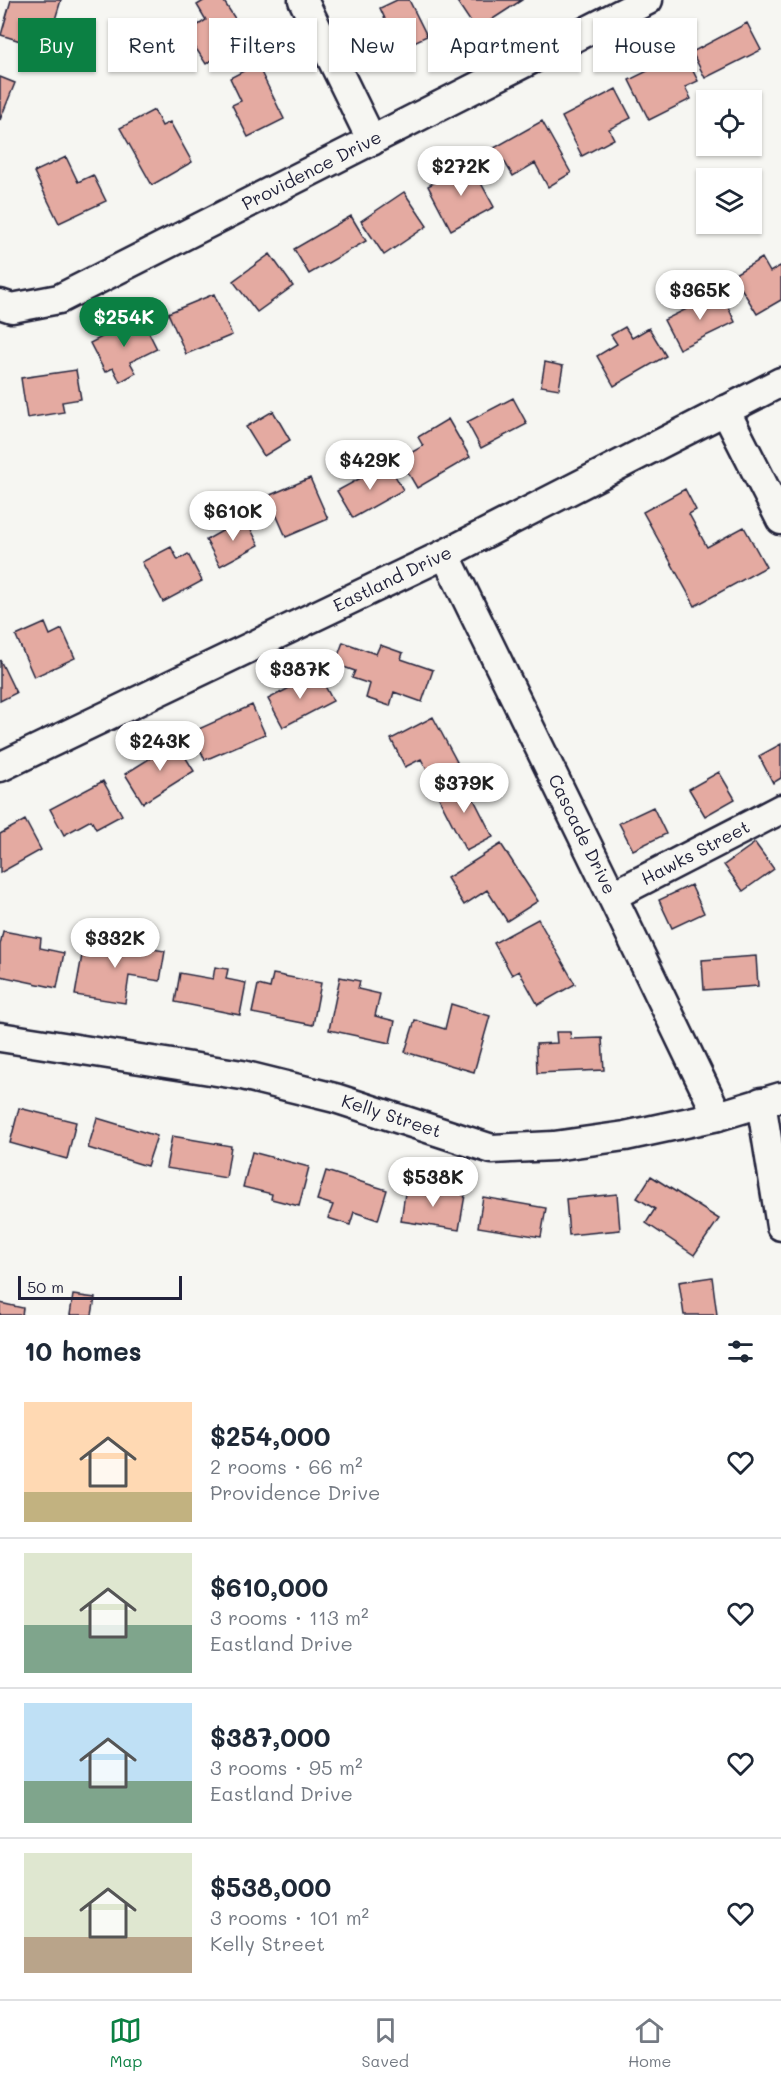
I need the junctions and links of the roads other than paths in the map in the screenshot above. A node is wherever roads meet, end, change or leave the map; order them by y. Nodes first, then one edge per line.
1 (303, 0) edge
2 (648, 0) edge
3 (372, 141) junction
4 (0, 304) edge
5 (781, 382) edge
6 (725, 410) junction
7 (781, 520) edge
8 (445, 554) junction
9 (0, 767) edge
10 (781, 809) edge
11 (612, 896) junction
12 (0, 1037) edge
13 (771, 1100) edge
14 (718, 1116) junction
15 (781, 1226) edge

1 - 3 street
2 - 3 street, Providence Drive
3 - 4 street, Providence Drive
5 - 6 street, Eastland Drive
6 - 7 street
6 - 8 street, Eastland Drive
8 - 9 street, Eastland Drive
8 - 11 street, Cascade Drive
10 - 11 street, Hawks Street
11 - 14 street, Cascade Drive
12 - 14 street, Kelly Street
13 - 14 street, Kelly Street
13 - 15 street

